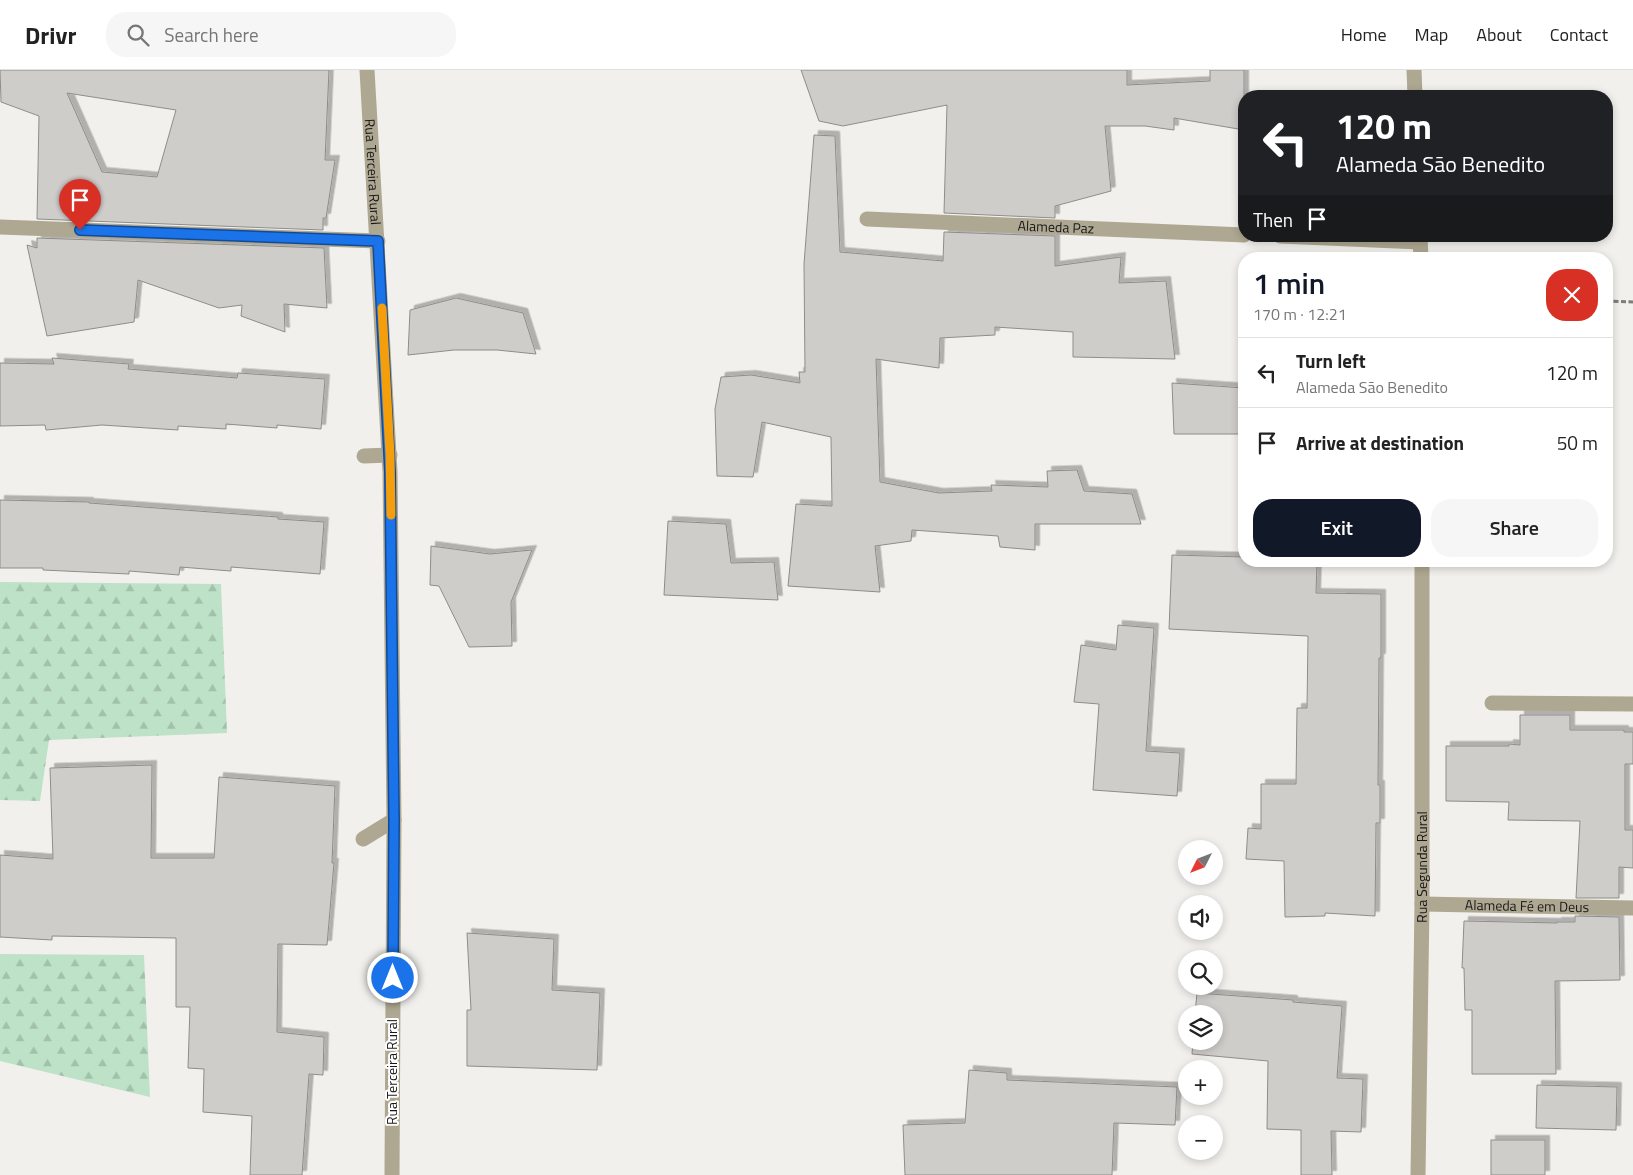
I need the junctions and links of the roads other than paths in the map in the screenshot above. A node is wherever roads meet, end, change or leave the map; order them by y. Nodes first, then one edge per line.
1 (368, 70) edge
2 (1414, 70) edge
3 (1415, 90) edge
4 (867, 219) dead end
5 (0, 227) edge
6 (1238, 235) edge
7 (378, 241) junction
8 (390, 455) junction
9 (364, 456) dead end
10 (1422, 567) edge
11 (1492, 704) dead end
12 (1633, 704) edge
13 (394, 820) junction
14 (363, 839) dead end
15 (1422, 904) junction
16 (1633, 908) edge
17 (392, 1175) edge
18 (1418, 1175) edge

1 - 7 street, Rua Terceira Rural
2 - 3 street
4 - 6 street, Alameda Paz
5 - 7 street
7 - 8 street, Rua Terceira Rural
8 - 9 street
8 - 13 street, Rua Terceira Rural
10 - 15 street, Rua Segunda Rural
11 - 12 street
13 - 14 street
13 - 17 street, Rua Terceira Rural
15 - 16 street, Alameda Fé em Deus
15 - 18 street, Rua Segunda Rural

